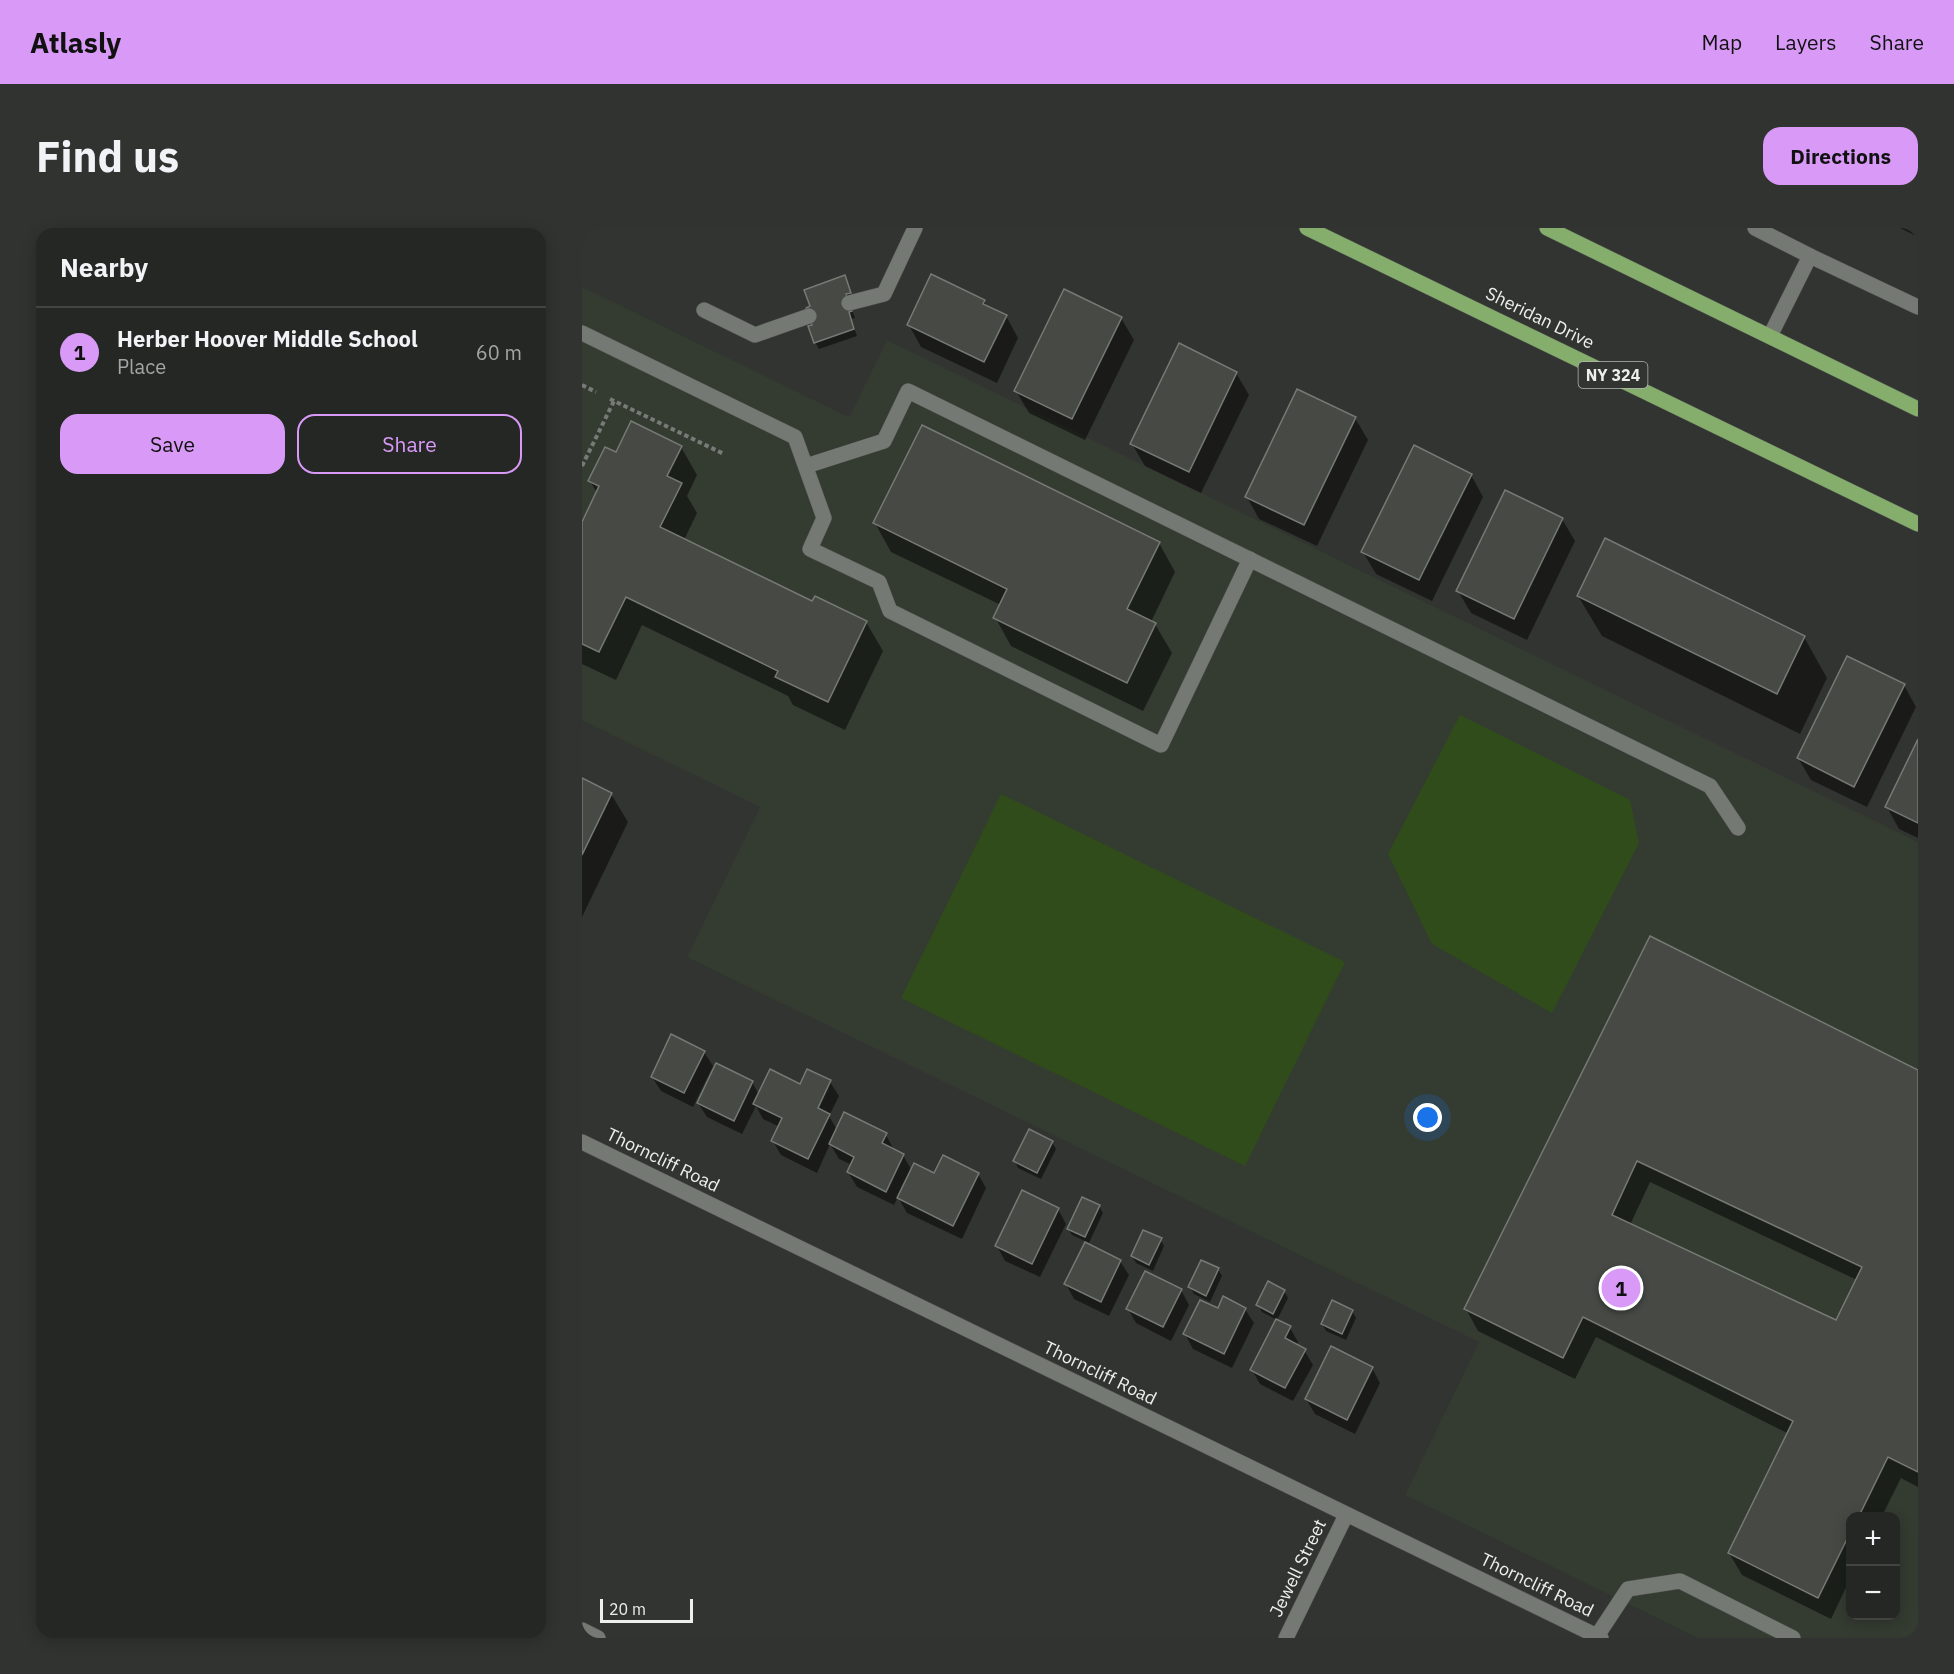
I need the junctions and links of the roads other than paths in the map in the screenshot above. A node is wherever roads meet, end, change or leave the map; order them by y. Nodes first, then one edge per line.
1 (915, 228) edge
2 (1307, 228) edge
3 (1546, 228) edge
4 (1755, 228) edge
5 (1572, 234) edge
6 (1810, 256) junction
7 (849, 303) dead end
8 (1918, 307) edge
9 (704, 310) dead end
10 (809, 316) dead end
11 (582, 333) edge
12 (1770, 336) junction
13 (1918, 408) edge
14 (806, 466) junction
15 (1918, 524) edge
16 (1250, 560) junction
17 (1737, 828) dead end
18 (582, 1142) edge
19 (1346, 1515) junction
20 (582, 1630) edge
21 (1599, 1637) edge
22 (598, 1638) edge
23 (1286, 1638) edge
24 (1793, 1638) edge

1 - 7 street
2 - 15 main road, Sheridan Drive / NY 324
3 - 5 main road
4 - 6 street
5 - 12 main road
6 - 8 street
6 - 12 street
9 - 10 street
11 - 14 street
12 - 13 main road
14 - 16 street
14 - 16 street
16 - 17 street
18 - 19 street, Thorncliff Road
19 - 21 street, Thorncliff Road
19 - 23 street, Jewell Street
20 - 22 street
21 - 24 street

